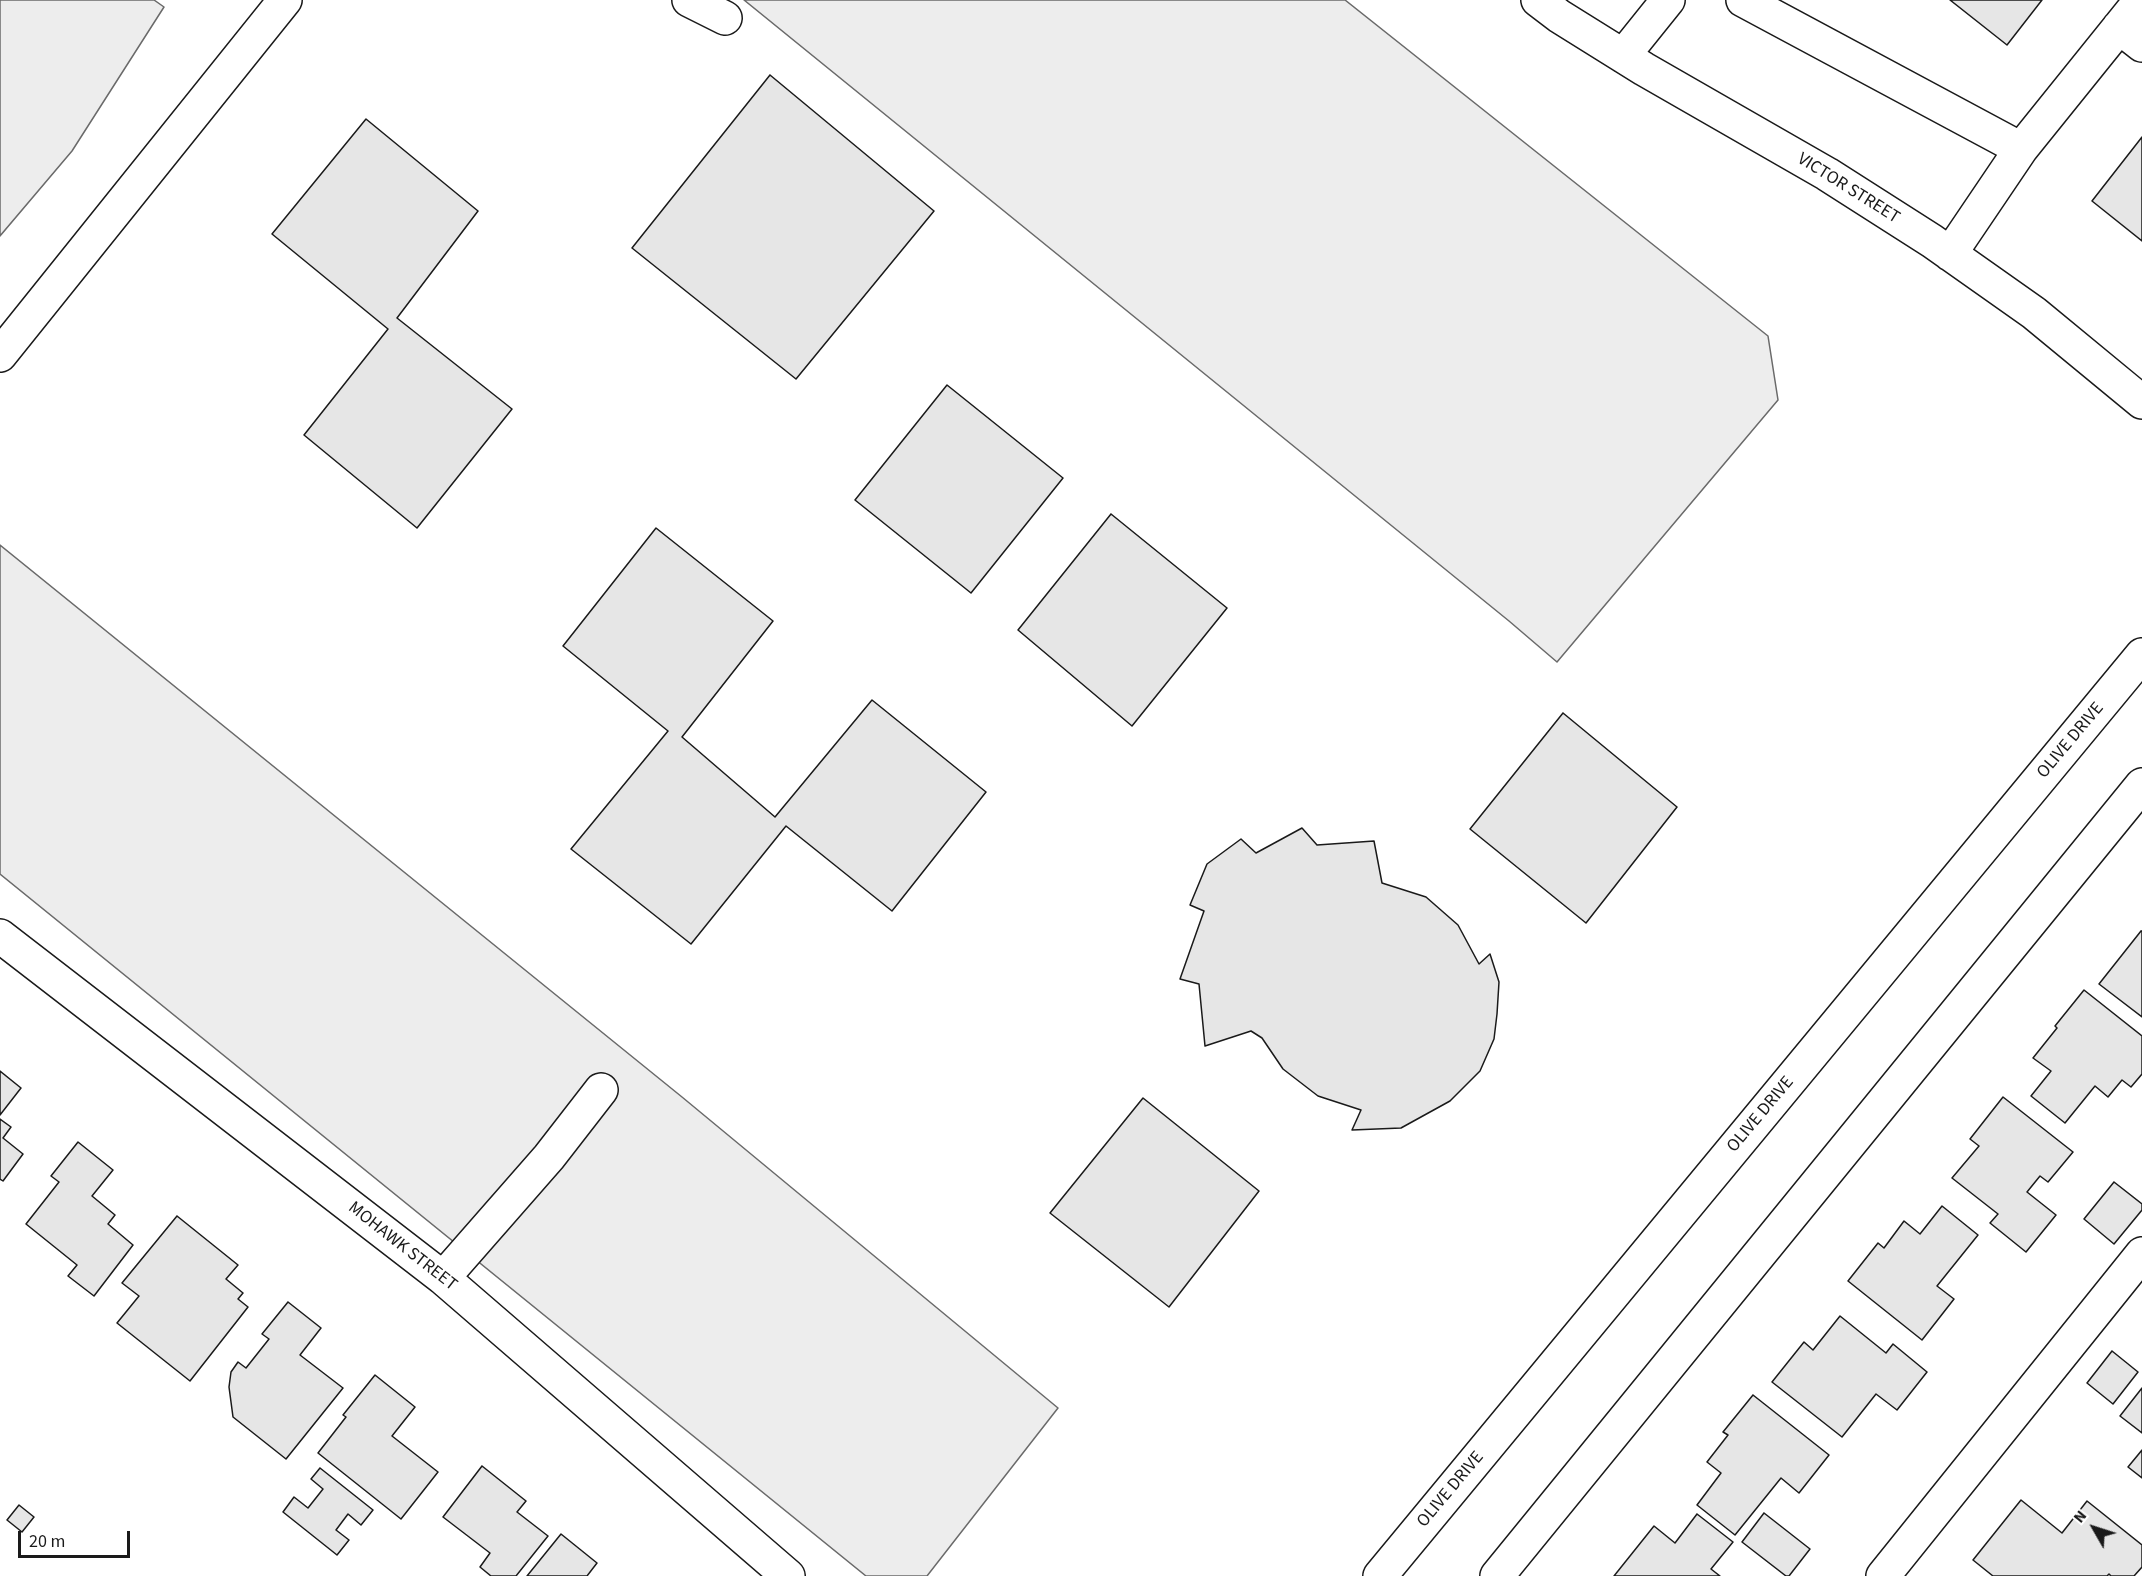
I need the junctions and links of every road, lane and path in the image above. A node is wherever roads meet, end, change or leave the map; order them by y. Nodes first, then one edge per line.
1 (285, 0) edge
2 (688, 0) edge
3 (1668, 0) edge
4 (1743, 0) edge
5 (2141, 0) edge
6 (1557, 5) edge
7 (725, 18) dead end
8 (2131, 36) edge
9 (1623, 56) junction
10 (2021, 149) junction
11 (1950, 254) junction
12 (0, 355) edge
13 (2142, 402) edge
14 (2142, 655) edge
15 (2142, 785) edge
16 (0, 936) edge
17 (601, 1090) dead end
18 (2142, 1254) edge
19 (443, 1278) junction
20 (788, 1576) edge
21 (1380, 1576) edge
22 (1497, 1576) edge
23 (1882, 1576) edge

1 - 12 main road
2 - 7 main road
3 - 9 main road
4 - 10 main road
5 - 8 main road
6 - 9 main road, VICTOR STREET
8 - 10 main road
9 - 11 main road, VICTOR STREET
10 - 11 main road
11 - 13 main road, VICTOR STREET
14 - 21 main road, OLIVE DRIVE
15 - 22 main road
16 - 19 main road, MOHAWK STREET
17 - 19 main road
18 - 23 main road
19 - 20 main road, MOHAWK STREET

